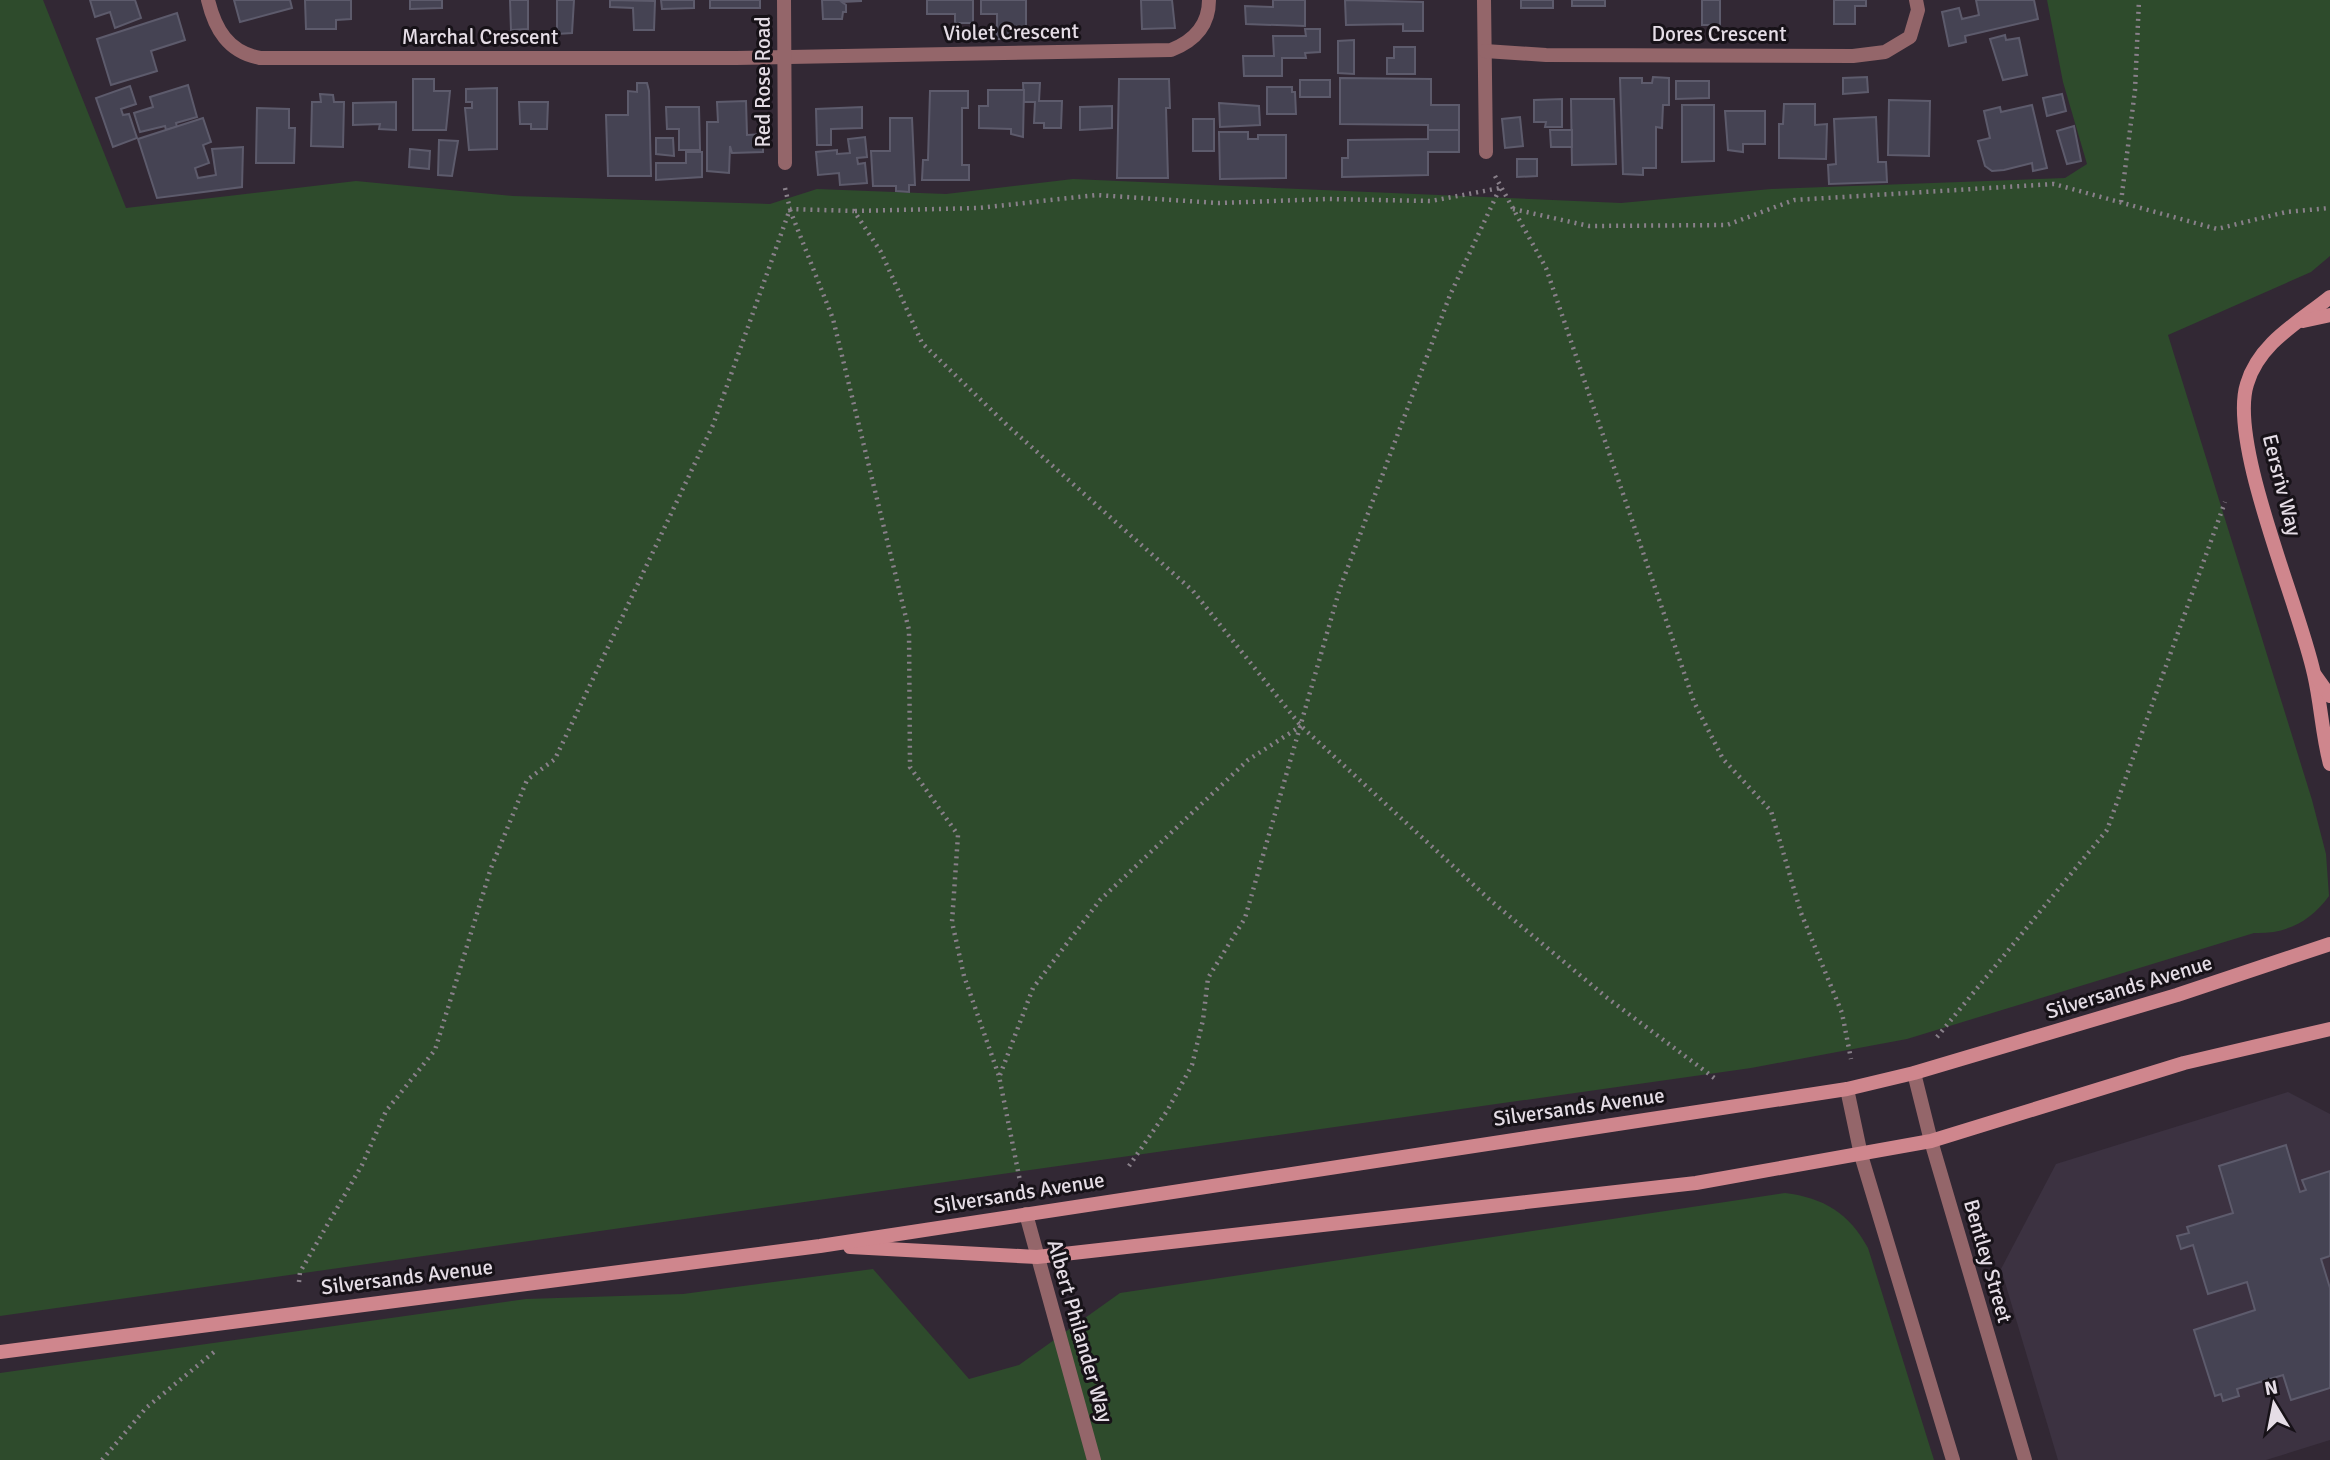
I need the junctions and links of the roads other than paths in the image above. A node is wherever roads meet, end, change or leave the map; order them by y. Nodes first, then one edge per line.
1 (208, 0) edge
2 (784, 0) edge
3 (1209, 0) edge
4 (1484, 0) edge
5 (1916, 0) edge
6 (1485, 51) junction
7 (784, 57) junction
8 (1486, 152) road end
9 (785, 163) road end
10 (2330, 297) edge
11 (2330, 316) edge
12 (2299, 323) junction
13 (2314, 674) junction
14 (2330, 696) edge
15 (2330, 764) edge
16 (2330, 944) edge
17 (2330, 1029) edge
18 (1914, 1073) junction
19 (1847, 1088) junction
20 (1931, 1141) junction
21 (1861, 1155) junction
22 (1026, 1214) junction
23 (820, 1246) junction
24 (1037, 1257) junction
25 (0, 1352) edge
26 (1094, 1460) edge
27 (1953, 1460) edge
28 (2025, 1460) edge

1 - 7 street, Marchal Crescent
2 - 7 street, Red Rose Road
3 - 7 street, Violet Crescent
4 - 6 street
5 - 6 street, Dores Crescent
6 - 8 street
7 - 9 street, Red Rose Road
10 - 12 street, Eersriv Way
11 - 12 street, Eersriv Way
12 - 13 street, Eersriv Way
13 - 14 street, Eersriv Way
13 - 15 street, Eersriv Way
16 - 18 street, Silversands Avenue
17 - 20 street, Silversands Avenue
18 - 19 street, Silversands Avenue
18 - 20 street, Bentley Street
19 - 21 street
19 - 22 street, Silversands Avenue
20 - 21 street, Silversands Avenue
20 - 28 street, Bentley Street
21 - 24 street, Silversands Avenue
21 - 27 street
22 - 23 street, Silversands Avenue
22 - 24 street, Albert Philander Way
23 - 24 street, Silversands Avenue
23 - 25 street, Silversands Avenue
24 - 26 street, Albert Philander Way

